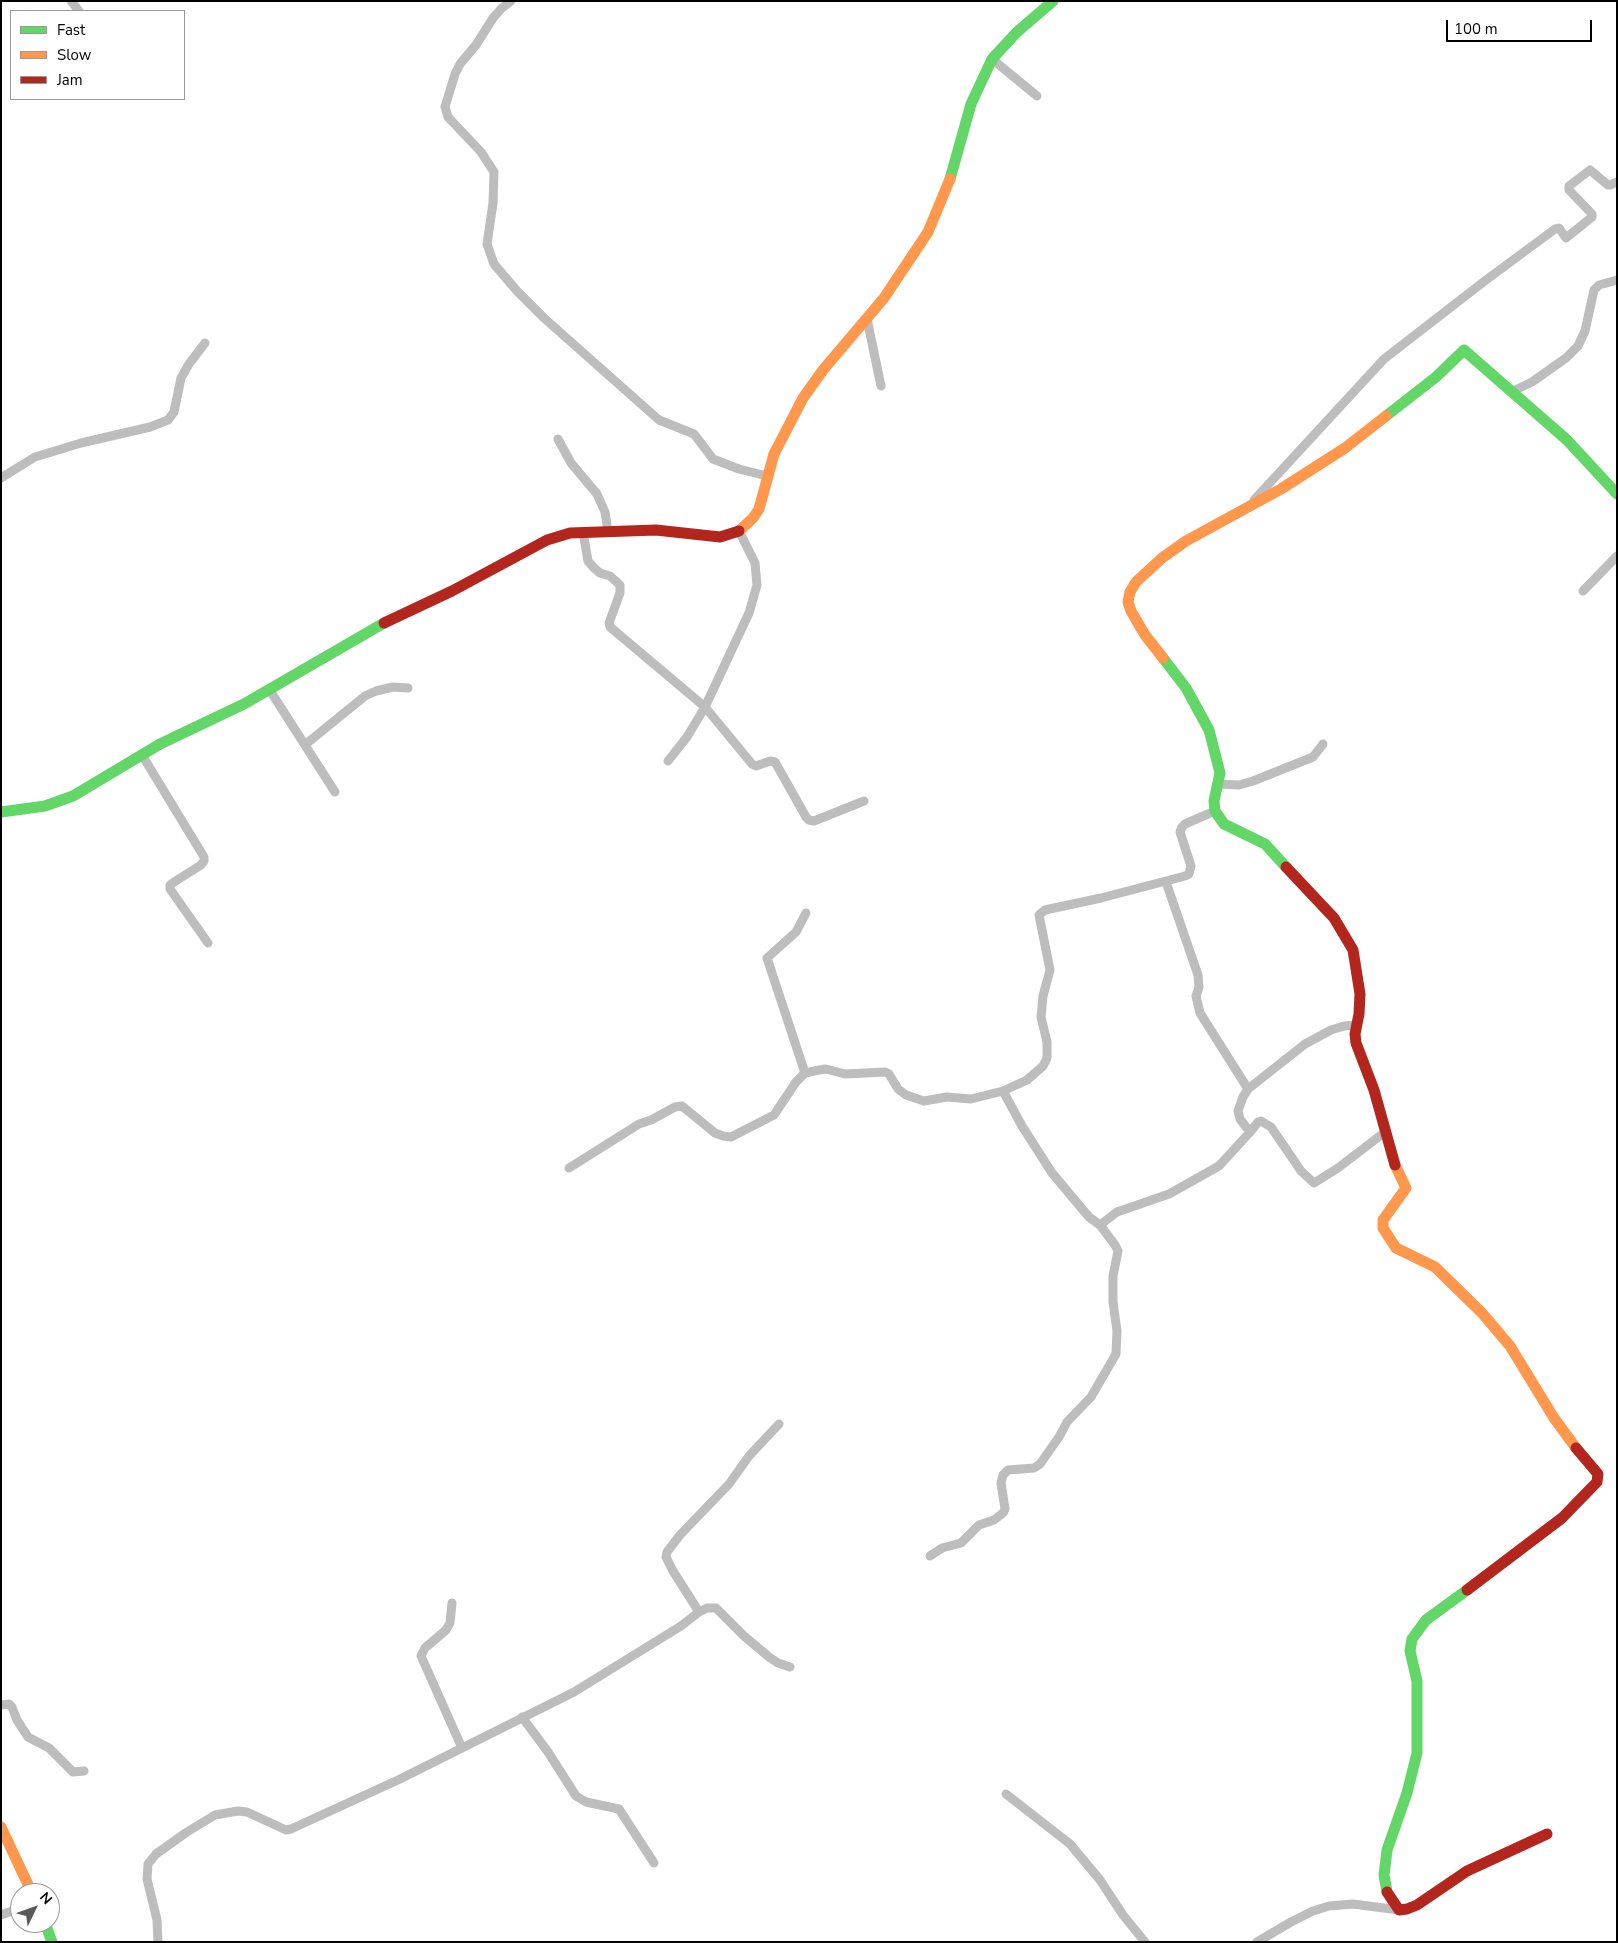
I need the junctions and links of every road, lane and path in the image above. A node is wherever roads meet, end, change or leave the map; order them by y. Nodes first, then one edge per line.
1 (511, 1) edge
2 (1053, 1) edge
3 (992, 59) junction
4 (1037, 96) dead end
5 (1617, 182) edge
6 (1617, 280) edge
7 (867, 319) junction
8 (205, 343) dead end
9 (881, 386) dead end
10 (1511, 392) junction
11 (558, 439) dead end
12 (767, 476) junction
13 (1, 478) edge
14 (1617, 494) edge
15 (1245, 510) junction
16 (608, 531) junction
17 (739, 531) junction
18 (583, 532) junction
19 (1617, 556) edge
20 (1583, 591) dead end
21 (408, 688) dead end
22 (269, 689) junction
23 (705, 707) junction
24 (306, 744) junction
25 (1323, 744) dead end
26 (142, 754) junction
27 (668, 761) dead end
28 (1217, 784) junction
29 (335, 792) dead end
30 (864, 801) dead end
31 (1216, 810) junction
32 (1, 812) edge
33 (1166, 882) junction
34 (806, 913) dead end
35 (208, 942) dead end
36 (1356, 1025) junction
37 (805, 1073) junction
38 (1248, 1090) junction
39 (1003, 1091) junction
40 (1251, 1131) junction
41 (1385, 1132) junction
42 (569, 1168) dead end
43 (1100, 1225) junction
44 (779, 1424) dead end
45 (930, 1556) dead end
46 (452, 1603) dead end
47 (699, 1612) junction
48 (790, 1667) dead end
49 (1, 1705) edge
50 (522, 1716) junction
51 (462, 1748) junction
52 (84, 1771) dead end
53 (1006, 1794) dead end
54 (1, 1827) edge
55 (1546, 1834) dead end
56 (654, 1863) dead end
57 (27, 1883) edge
58 (1399, 1910) junction
59 (158, 1942) edge
60 (1145, 1942) edge
61 (1257, 1942) edge

1 - 12 street
2 - 3 street
3 - 4 street
3 - 7 street
5 - 15 street
6 - 10 street
7 - 9 street
7 - 12 street
8 - 13 street
10 - 14 street
10 - 15 street
11 - 16 street
12 - 17 street
15 - 28 street
16 - 17 street
16 - 18 street
17 - 23 street
18 - 22 street
18 - 23 street
19 - 20 street
21 - 24 street
22 - 24 street
22 - 26 street
23 - 27 street
23 - 30 street
24 - 29 street
25 - 28 street
26 - 32 street
26 - 35 street
28 - 31 street
31 - 33 street
31 - 36 street
33 - 38 street
33 - 39 street
34 - 37 street
36 - 38 street
36 - 41 street
37 - 39 street
37 - 42 street
38 - 40 street
39 - 43 street
40 - 41 street
40 - 43 street
41 - 58 street
43 - 45 street
44 - 47 street
46 - 51 street
47 - 48 street
47 - 50 street
49 - 52 street
50 - 51 street
50 - 56 street
51 - 59 street
53 - 60 street
54 - 57 street
55 - 58 street
58 - 61 street

